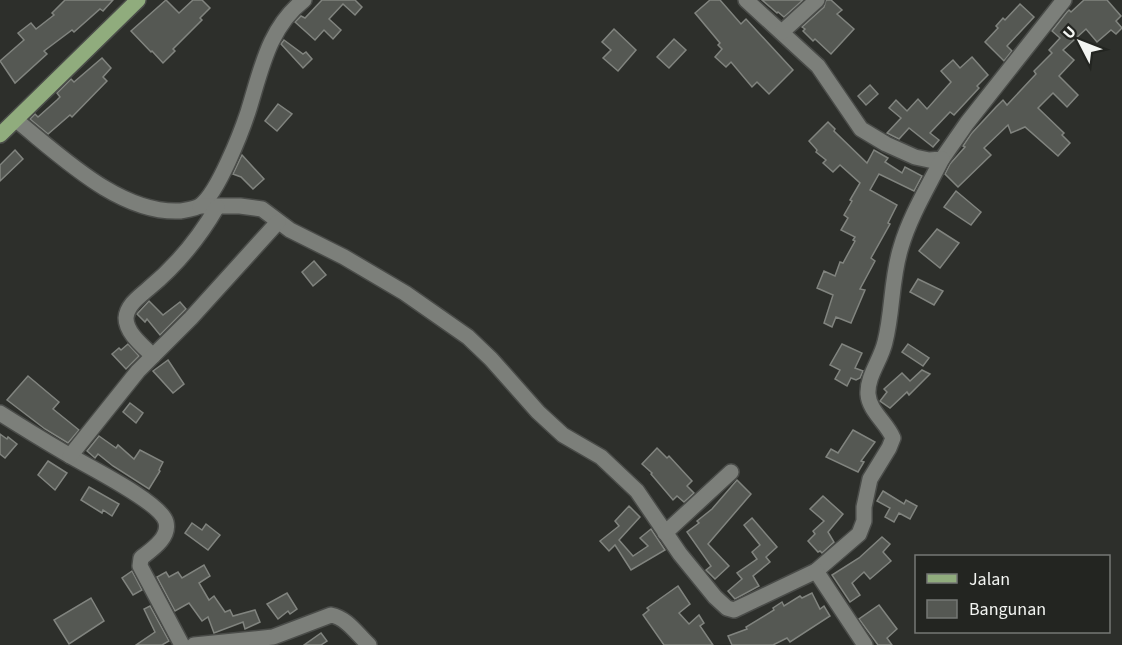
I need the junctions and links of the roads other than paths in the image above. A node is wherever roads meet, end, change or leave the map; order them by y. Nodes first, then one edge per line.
1 (138, 0) edge
2 (304, 0) edge
3 (746, 0) edge
4 (817, 0) edge
5 (1064, 0) edge
6 (782, 32) junction
7 (16, 120) junction
8 (0, 135) edge
9 (942, 159) junction
10 (200, 206) junction
11 (217, 207) junction
12 (278, 222) junction
13 (153, 356) junction
14 (0, 412) edge
15 (70, 456) junction
16 (731, 472) dead end
17 (665, 533) junction
18 (816, 571) junction
19 (182, 645) edge
20 (194, 645) edge
21 (369, 645) edge
22 (865, 645) edge

1 - 7 main road
2 - 10 street
3 - 6 street
4 - 6 street
5 - 9 street
6 - 9 street
7 - 8 main road
7 - 10 street
9 - 18 street
10 - 11 street
11 - 12 street
11 - 13 street
12 - 13 street
12 - 17 street
13 - 15 street
14 - 15 street
15 - 19 street
16 - 17 street
17 - 18 street
18 - 22 street
20 - 21 street

